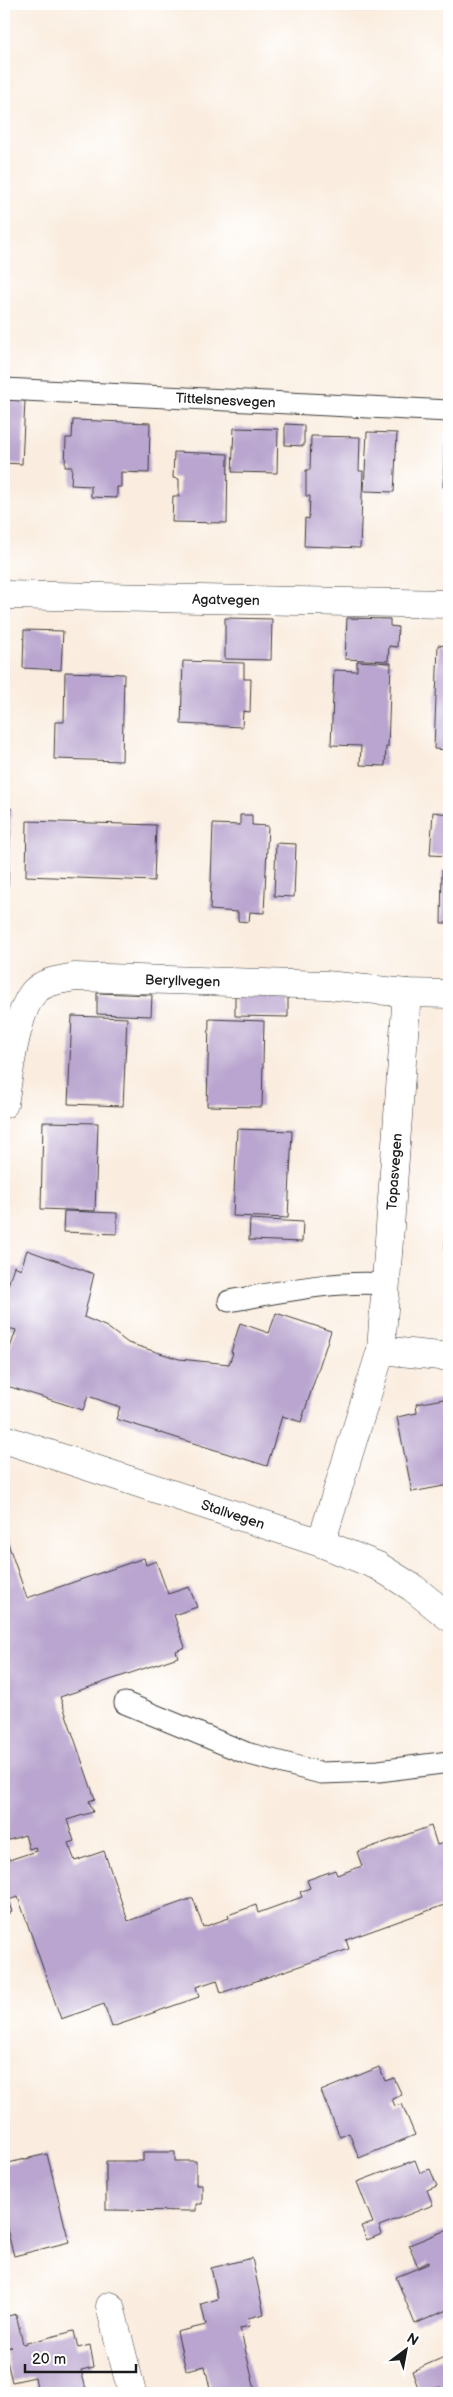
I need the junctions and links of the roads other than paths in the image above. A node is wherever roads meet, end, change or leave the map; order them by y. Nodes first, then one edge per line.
1 (4, 389) edge
2 (449, 411) edge
3 (4, 595) edge
4 (449, 604) edge
5 (407, 993) junction
6 (449, 994) edge
7 (4, 1104) edge
8 (386, 1284) junction
9 (229, 1302) dead end
10 (382, 1350) junction
11 (449, 1357) edge
12 (4, 1439) edge
13 (321, 1543) junction
14 (449, 1617) edge
15 (125, 1704) dead end
16 (449, 1762) edge
17 (110, 2306) dead end
18 (132, 2393) edge

1 - 2 lane, Tittelsnesvegen
3 - 4 street, Agatvegen
5 - 6 street, Beryllvegen
5 - 7 street, Beryllvegen
5 - 8 street, Topasvegen
8 - 9 lane
8 - 10 street, Topasvegen
10 - 11 street
10 - 13 street, Topasvegen
12 - 13 street, Stallvegen
13 - 14 street, Stallvegen
15 - 16 lane
17 - 18 street

